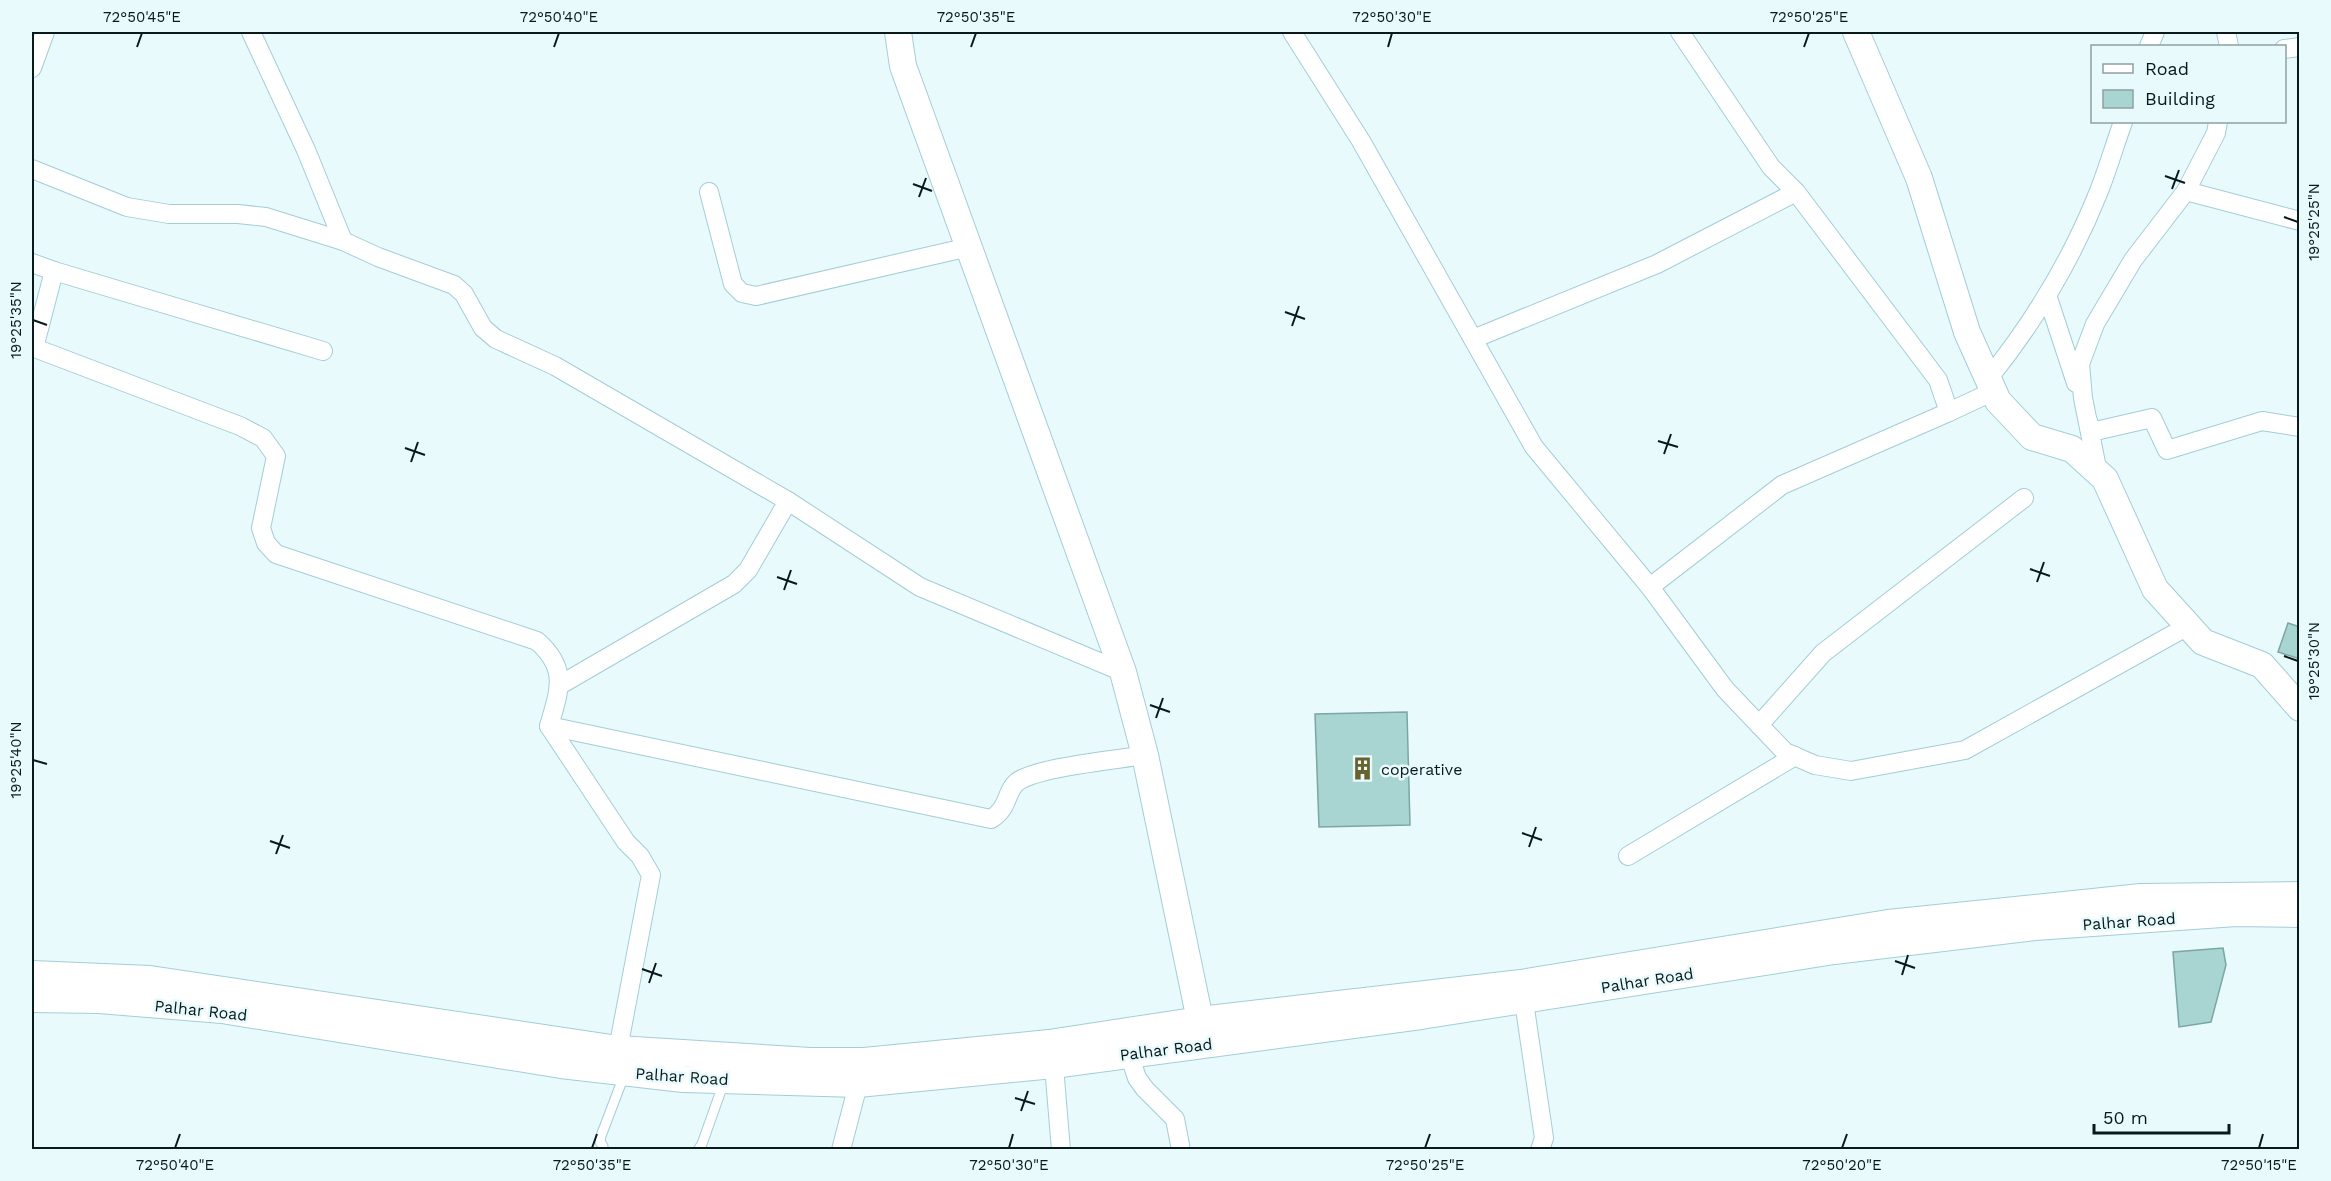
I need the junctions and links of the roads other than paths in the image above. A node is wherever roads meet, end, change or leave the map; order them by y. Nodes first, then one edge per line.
1 (45, 32) edge
2 (251, 32) edge
3 (898, 32) edge
4 (1292, 32) edge
5 (1681, 32) edge
6 (1856, 32) edge
7 (32, 68) edge
8 (2123, 123) edge
9 (2218, 123) edge
10 (32, 169) edge
11 (2186, 191) junction
12 (709, 192) dead end
13 (1796, 192) junction
14 (2300, 220) edge
15 (343, 241) junction
16 (969, 247) junction
17 (32, 263) edge
18 (54, 271) junction
19 (2047, 295) junction
20 (1473, 339) junction
21 (33, 348) edge
22 (323, 351) dead end
23 (1991, 385) junction
24 (1949, 412) junction
25 (2300, 428) edge
26 (2091, 432) junction
27 (2098, 473) junction
28 (2024, 498) dead end
29 (788, 501) junction
30 (1650, 587) junction
31 (2188, 626) junction
32 (1123, 672) junction
33 (560, 685) junction
34 (2300, 708) edge
35 (1759, 725) junction
36 (549, 726) junction
37 (1145, 755) junction
38 (1795, 756) junction
39 (1628, 856) dead end
40 (2300, 895) edge
41 (2300, 914) edge
42 (32, 974) edge
43 (1522, 991) junction
44 (32, 999) edge
45 (1200, 1020) junction
46 (1051, 1054) junction
47 (1129, 1054) junction
48 (622, 1060) junction
49 (861, 1072) junction
50 (725, 1080) junction
51 (603, 1146) dead end
52 (698, 1149) edge
53 (841, 1149) edge
54 (1061, 1149) edge
55 (1181, 1149) edge
56 (1540, 1149) edge

1 - 7 street
2 - 15 street
3 - 16 main road
4 - 20 street
5 - 13 street
6 - 23 main road
8 - 19 street
9 - 11 street
10 - 15 street
11 - 14 street
11 - 26 street
12 - 16 street
13 - 20 street
13 - 24 street
15 - 29 street
16 - 32 main road
17 - 18 street
18 - 21 street
18 - 22 street
19 - 23 street
19 - 26 street
20 - 30 street
21 - 33 street
23 - 24 street
23 - 27 main road
24 - 30 street
25 - 26 street
26 - 27 street
27 - 31 main road
28 - 35 street
29 - 32 street
29 - 33 street
30 - 35 street
31 - 34 main road
31 - 38 street
32 - 37 main road
33 - 36 street
35 - 38 street
36 - 37 street
36 - 48 street
37 - 45 main road
38 - 39 street
40 - 43 main road, Palhar Road
41 - 43 main road, Palhar Road
42 - 48 main road, Palhar Road
43 - 45 main road, Palhar Road
43 - 47 main road, Palhar Road
43 - 56 street
44 - 48 main road, Palhar Road
45 - 46 main road, Palhar Road
46 - 47 main road, Palhar Road
46 - 49 main road, Palhar Road
46 - 54 street
47 - 55 street
48 - 49 main road, Palhar Road
48 - 50 main road, Palhar Road
48 - 51 lane
49 - 50 main road, Palhar Road
49 - 53 street
50 - 52 lane

